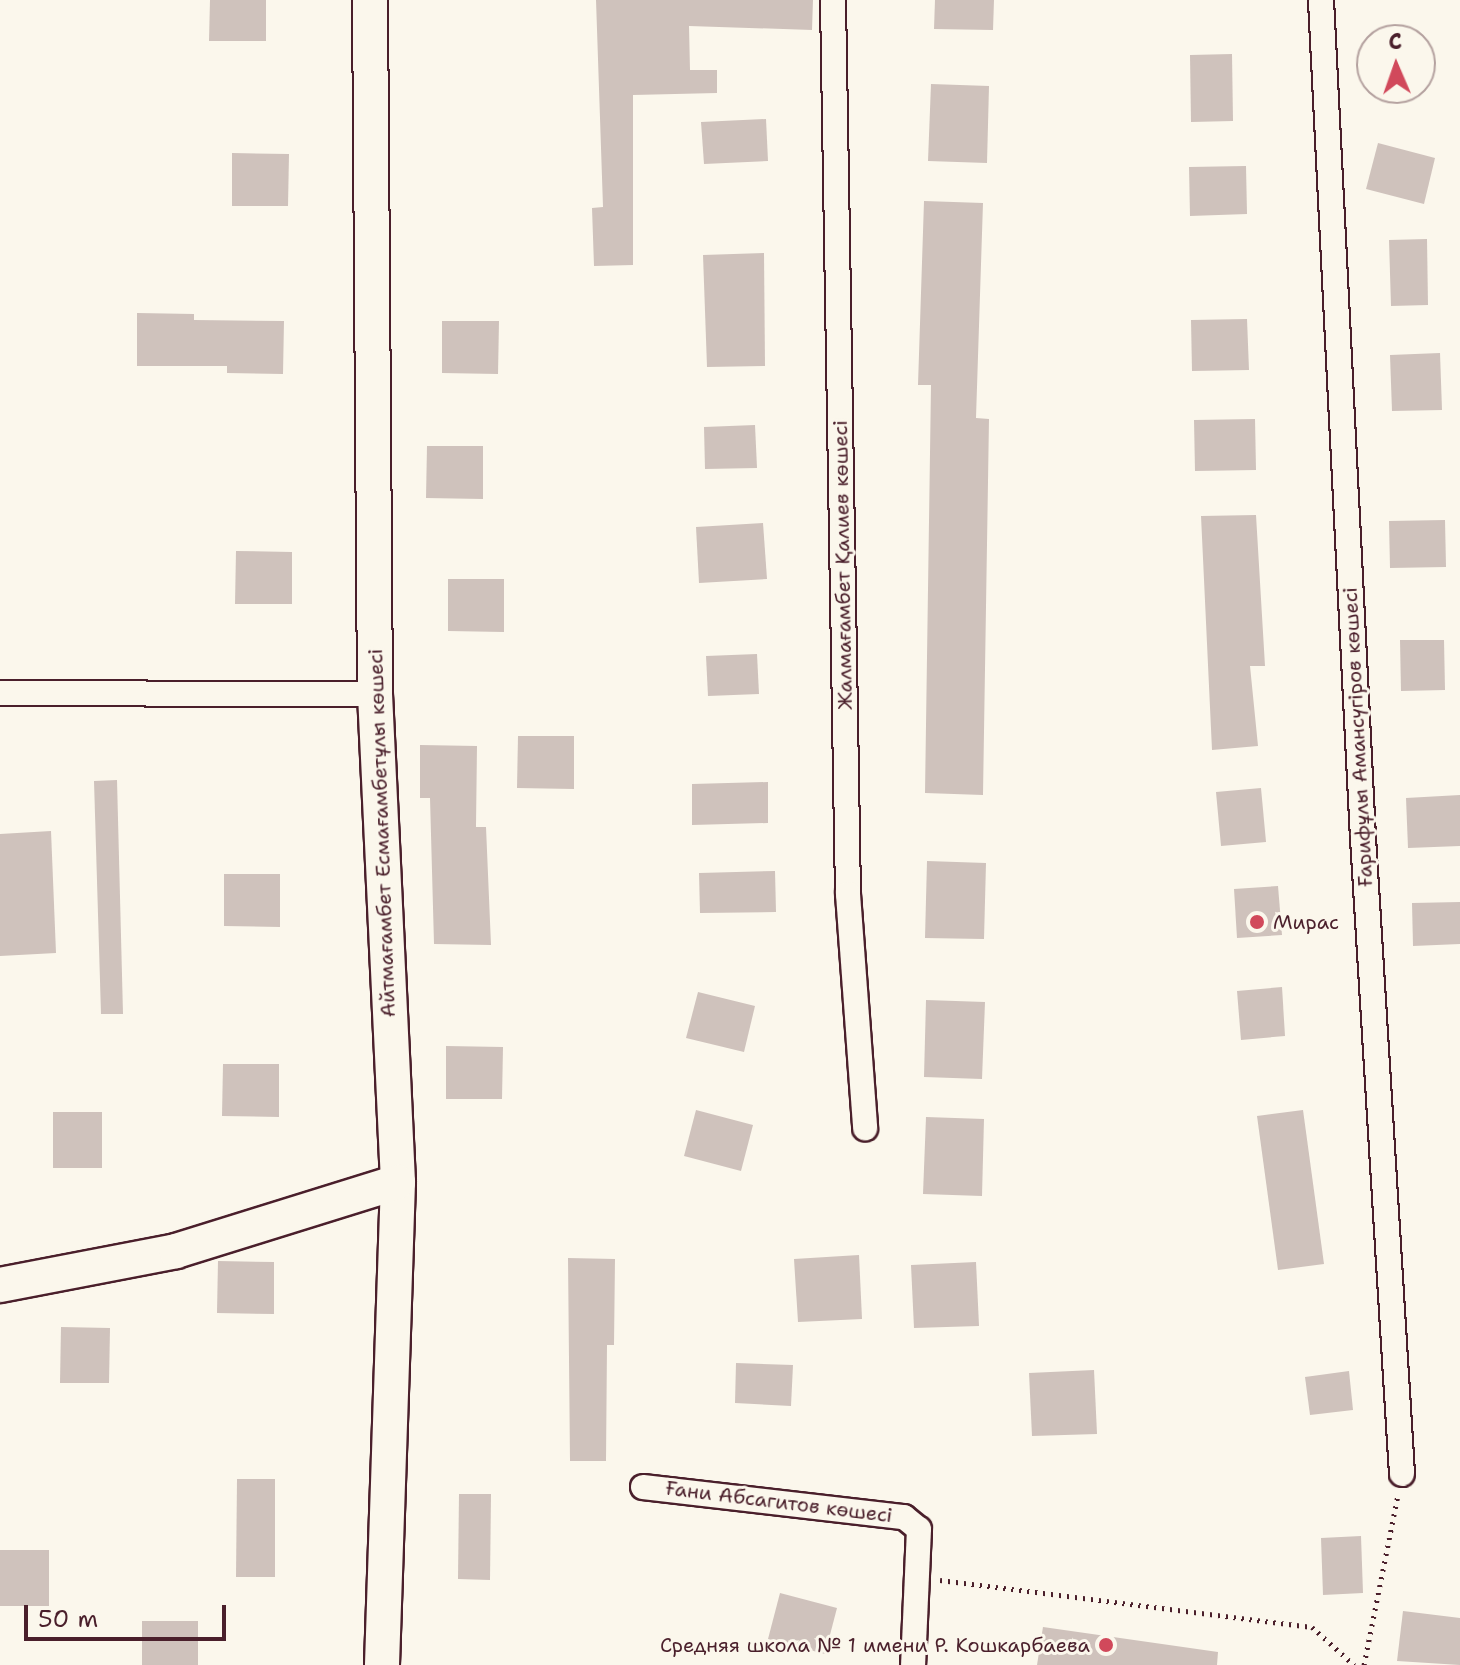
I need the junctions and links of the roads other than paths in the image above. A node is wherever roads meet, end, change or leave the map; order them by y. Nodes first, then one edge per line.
1 (370, 0) edge
2 (833, 0) edge
3 (1321, 0) edge
4 (0, 693) edge
5 (375, 694) junction
6 (865, 1128) dead end
7 (398, 1182) junction
8 (0, 1285) edge
9 (1402, 1474) road end
10 (643, 1487) dead end
11 (382, 1665) edge
12 (913, 1665) edge

1 - 5 street, Айтмағамбет Есмағамбетұлы көшесі
2 - 6 street, Жалмағамбет Қалиев көшесі
3 - 9 street, Ғарифұлы Амансүгіров көшесі
4 - 5 street
5 - 7 street, Айтмағамбет Есмағамбетұлы көшесі
7 - 8 street
7 - 11 street, Айтмағамбет Есмағамбетұлы көшесі
10 - 12 street, Ғани Абсагитов көшесі

